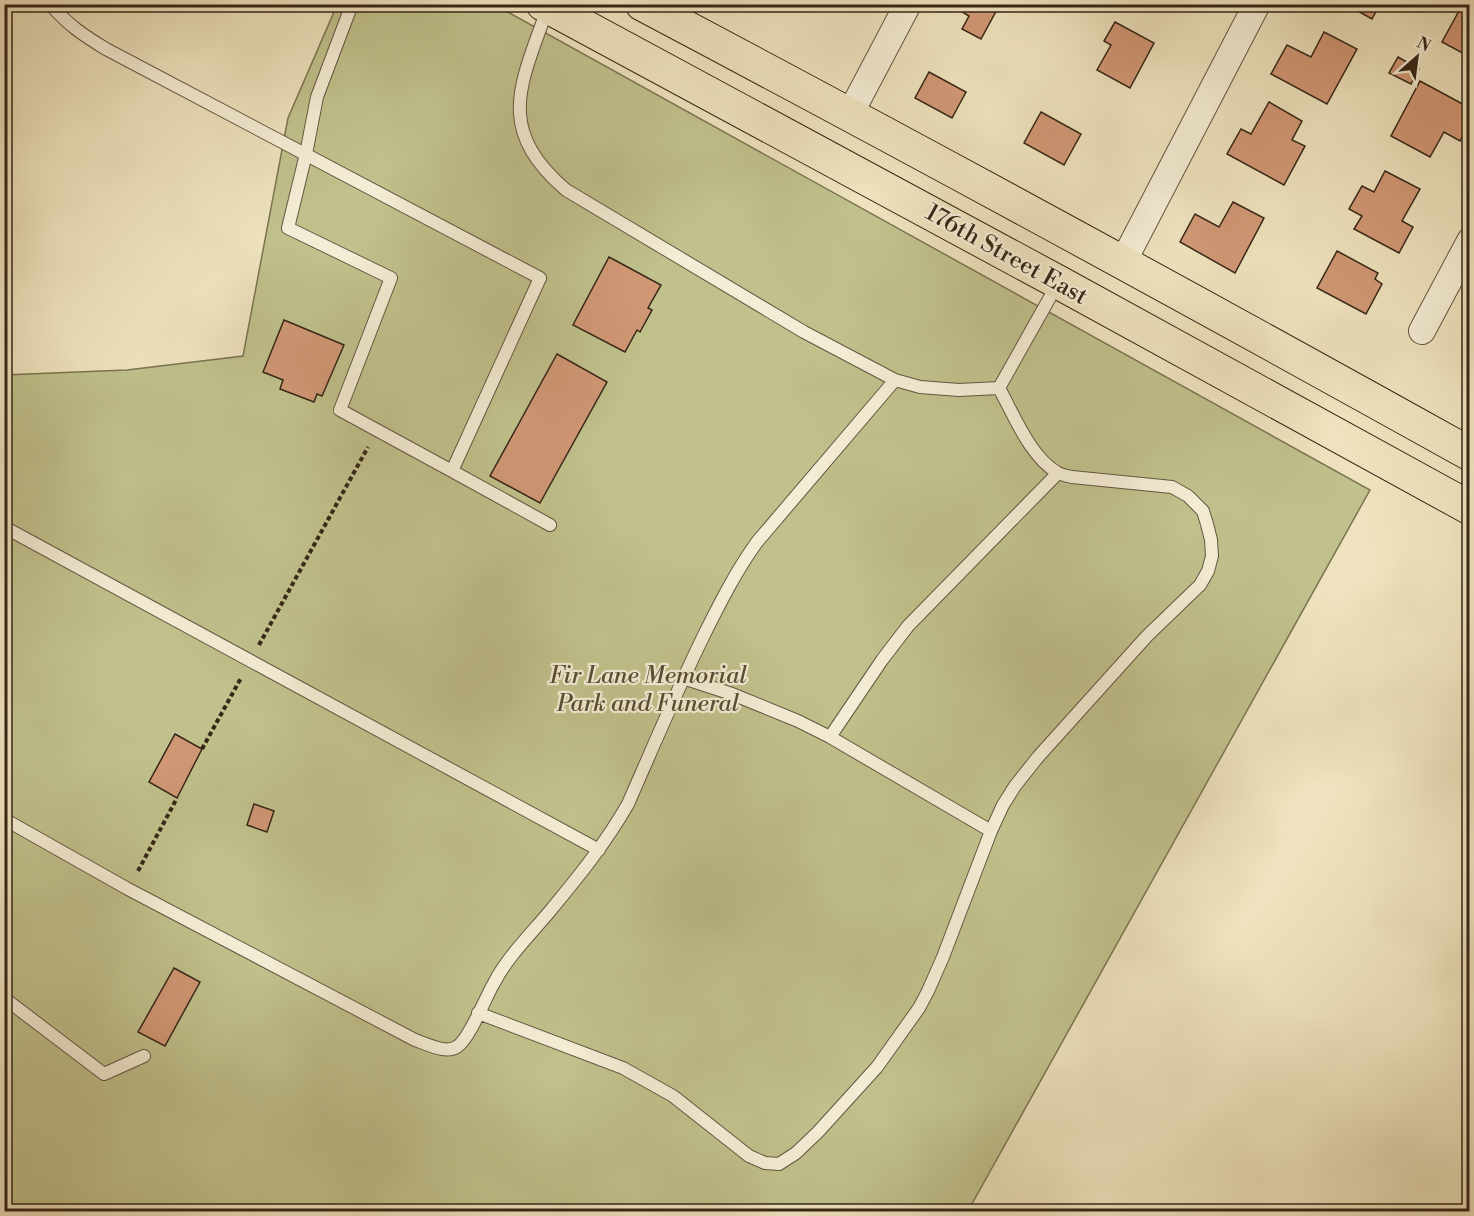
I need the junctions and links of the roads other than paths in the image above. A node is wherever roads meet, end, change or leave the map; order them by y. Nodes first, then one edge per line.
1 (50, 4) edge
2 (352, 4) edge
3 (642, 4) edge
4 (908, 4) edge
5 (1257, 4) edge
6 (546, 6) edge
7 (850, 114) junction
8 (306, 154) junction
9 (1470, 241) edge
10 (1123, 262) junction
11 (1058, 282) junction
12 (1422, 331) dead end
13 (895, 380) junction
14 (999, 388) junction
15 (1470, 454) edge
16 (453, 471) junction
17 (1058, 473) junction
18 (1426, 484) junction
19 (1470, 484) edge
20 (1470, 508) edge
21 (550, 525) dead end
22 (4, 527) edge
23 (683, 678) junction
24 (830, 736) junction
25 (4, 819) edge
26 (991, 831) junction
27 (599, 850) junction
28 (4, 998) edge
29 (478, 1013) junction
30 (144, 1056) dead end

1 - 8 lane
2 - 8 lane
3 - 7 main road, 176th Street East
4 - 7 street
5 - 10 street
6 - 11 main road, 176th Street East
6 - 13 lane
7 - 10 main road, 176th Street East
8 - 16 lane
8 - 16 lane
9 - 12 street
10 - 15 main road, 176th Street East
11 - 14 lane
11 - 18 main road, 176th Street East
13 - 14 lane
13 - 23 lane
14 - 17 lane
16 - 21 lane
17 - 24 lane
17 - 26 lane
18 - 19 main road
18 - 20 main road, 176th Street East
22 - 27 lane
23 - 24 lane
23 - 27 lane
24 - 26 lane
25 - 29 lane
26 - 29 lane
27 - 29 lane
28 - 30 lane

